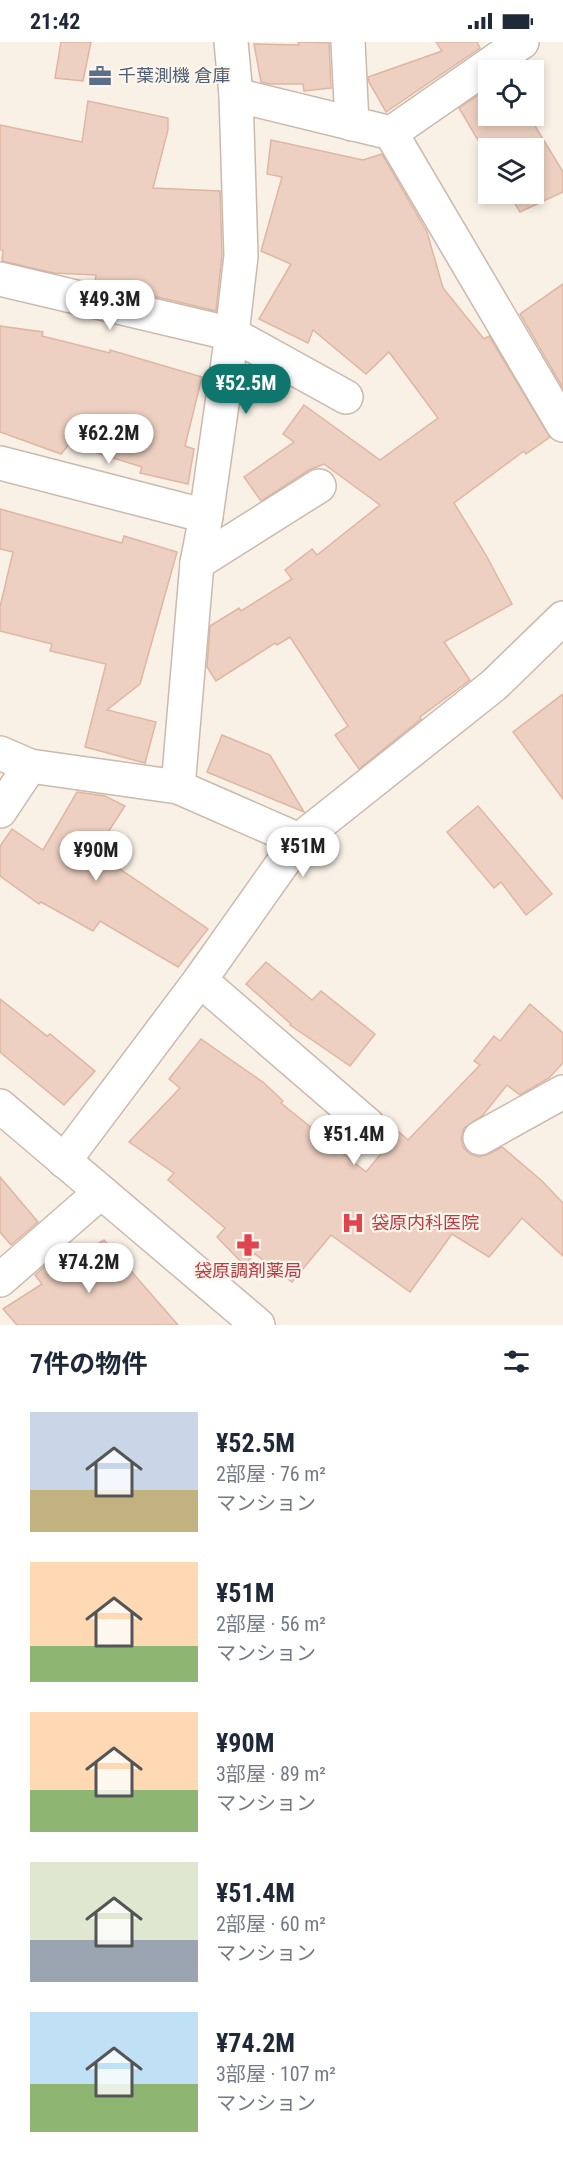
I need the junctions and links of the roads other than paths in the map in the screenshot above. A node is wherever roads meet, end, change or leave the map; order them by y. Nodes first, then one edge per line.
1 (231, 42) edge
2 (348, 42) edge
3 (522, 42) edge
4 (236, 95) junction
5 (352, 124) junction
6 (391, 133) junction
7 (0, 279) edge
8 (232, 334) junction
9 (346, 397) dead end
10 (563, 426) edge
11 (0, 463) edge
12 (319, 486) dead end
13 (206, 516) junction
14 (196, 563) junction
15 (563, 618) edge
16 (0, 753) edge
17 (30, 766) junction
18 (178, 787) junction
19 (0, 812) edge
20 (299, 840) junction
21 (200, 980) junction
22 (563, 1092) edge
23 (0, 1106) edge
24 (368, 1125) dead end
25 (480, 1138) dead end
26 (64, 1161) junction
27 (101, 1192) junction
28 (0, 1280) edge
29 (258, 1325) edge

1 - 4 street
2 - 5 street
3 - 6 street
4 - 5 street
4 - 8 street
5 - 6 street
6 - 10 street
7 - 8 street
8 - 9 street
8 - 13 street
11 - 13 street
12 - 14 street
13 - 14 street
14 - 18 street
15 - 20 street
16 - 17 street
17 - 18 street
17 - 19 street
18 - 20 street
20 - 21 street
21 - 24 street
21 - 26 street
22 - 25 street
23 - 26 street
26 - 27 street
27 - 28 street
27 - 29 street

